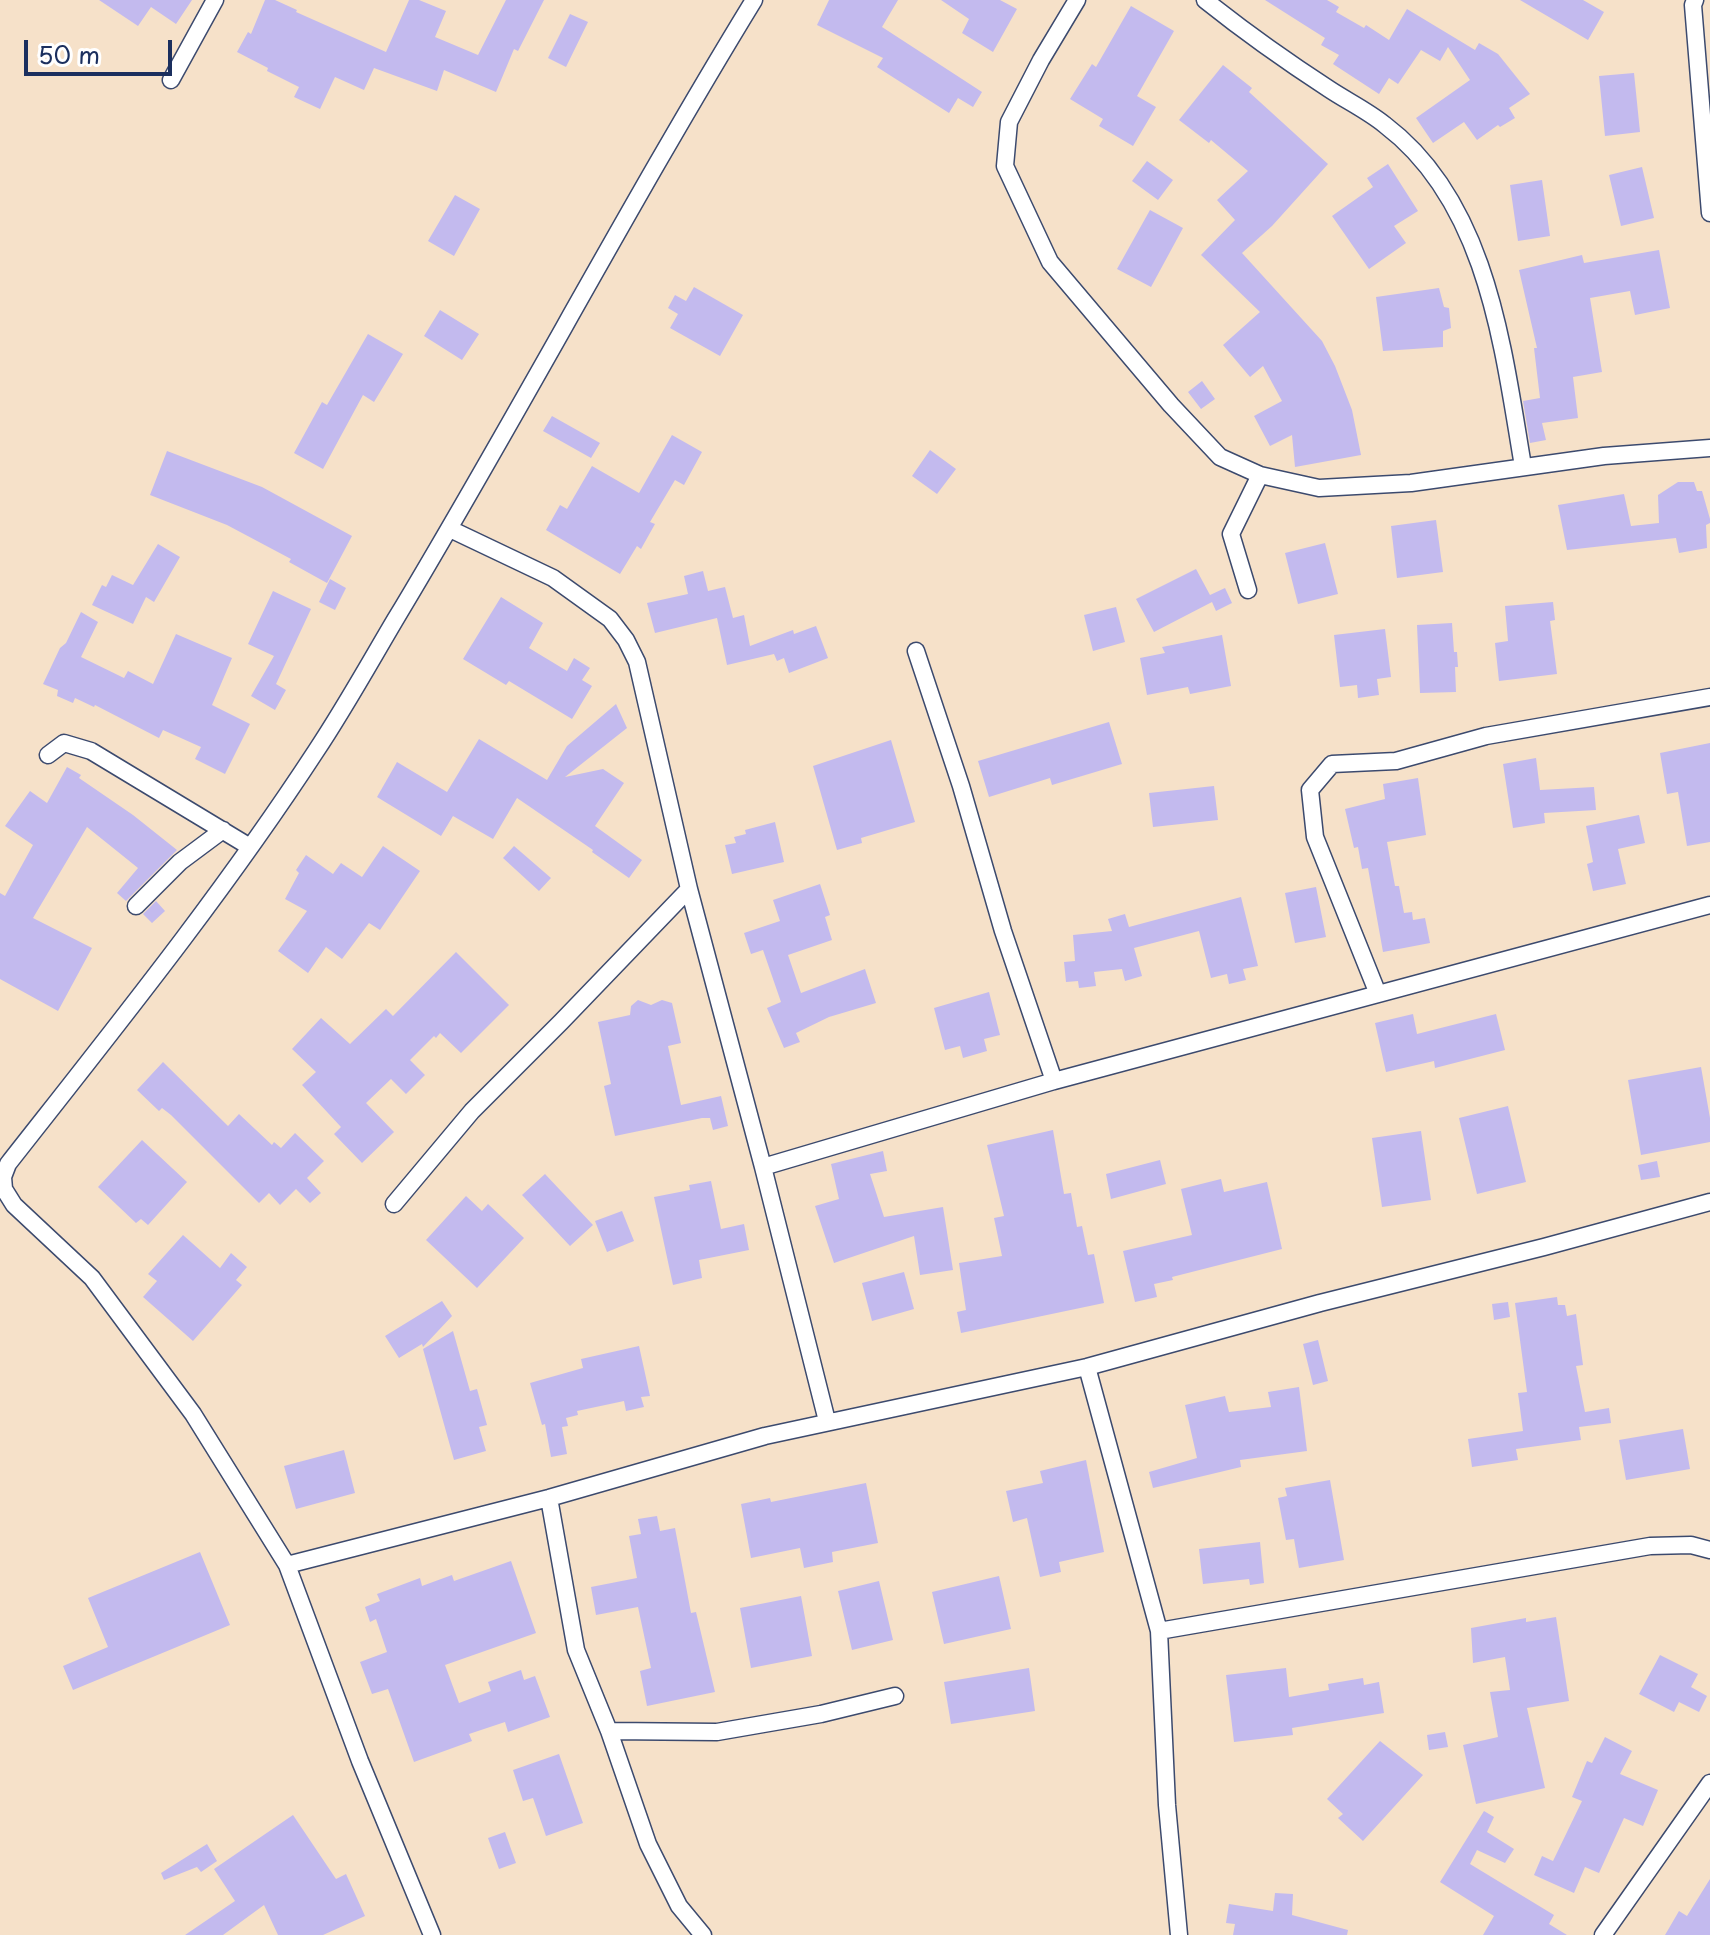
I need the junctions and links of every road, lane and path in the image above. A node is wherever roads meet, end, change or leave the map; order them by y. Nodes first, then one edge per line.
1 (215, 0) edge
2 (754, 0) edge
3 (1077, 0) edge
4 (1205, 0) edge
5 (1691, 2) edge
6 (171, 80) dead end
7 (1710, 213) edge
8 (1710, 448) edge
9 (1523, 466) junction
10 (1260, 475) junction
11 (450, 529) junction
12 (1248, 590) dead end
13 (916, 651) dead end
14 (1710, 697) edge
15 (48, 755) dead end
16 (223, 830) junction
17 (250, 847) junction
18 (689, 889) junction
19 (1710, 905) edge
20 (136, 906) dead end
21 (1378, 994) junction
22 (1054, 1081) junction
23 (763, 1167) junction
24 (2, 1192) edge
25 (1710, 1202) edge
26 (394, 1204) dead end
27 (1087, 1367) junction
28 (827, 1421) junction
29 (549, 1498) junction
30 (1710, 1550) edge
31 (287, 1565) junction
32 (1159, 1631) junction
33 (895, 1696) dead end
34 (609, 1731) junction
35 (1710, 1783) edge
36 (432, 1935) edge
37 (703, 1935) edge
38 (1179, 1935) edge
39 (1603, 1935) edge

1 - 6 street
2 - 11 street
3 - 10 street
4 - 9 street
5 - 7 street
8 - 9 street
9 - 10 street
10 - 12 street
11 - 17 street
11 - 18 street
13 - 22 street
14 - 21 street
15 - 16 street
16 - 17 street
16 - 20 street
17 - 24 street
18 - 23 street
18 - 26 street
19 - 21 street
21 - 22 street
22 - 23 street
23 - 28 street
24 - 31 street
25 - 27 street
27 - 28 street
27 - 32 street
28 - 29 street
29 - 31 street
29 - 34 street
30 - 32 street
31 - 36 street
32 - 38 street
33 - 34 street
34 - 37 street
35 - 39 street

